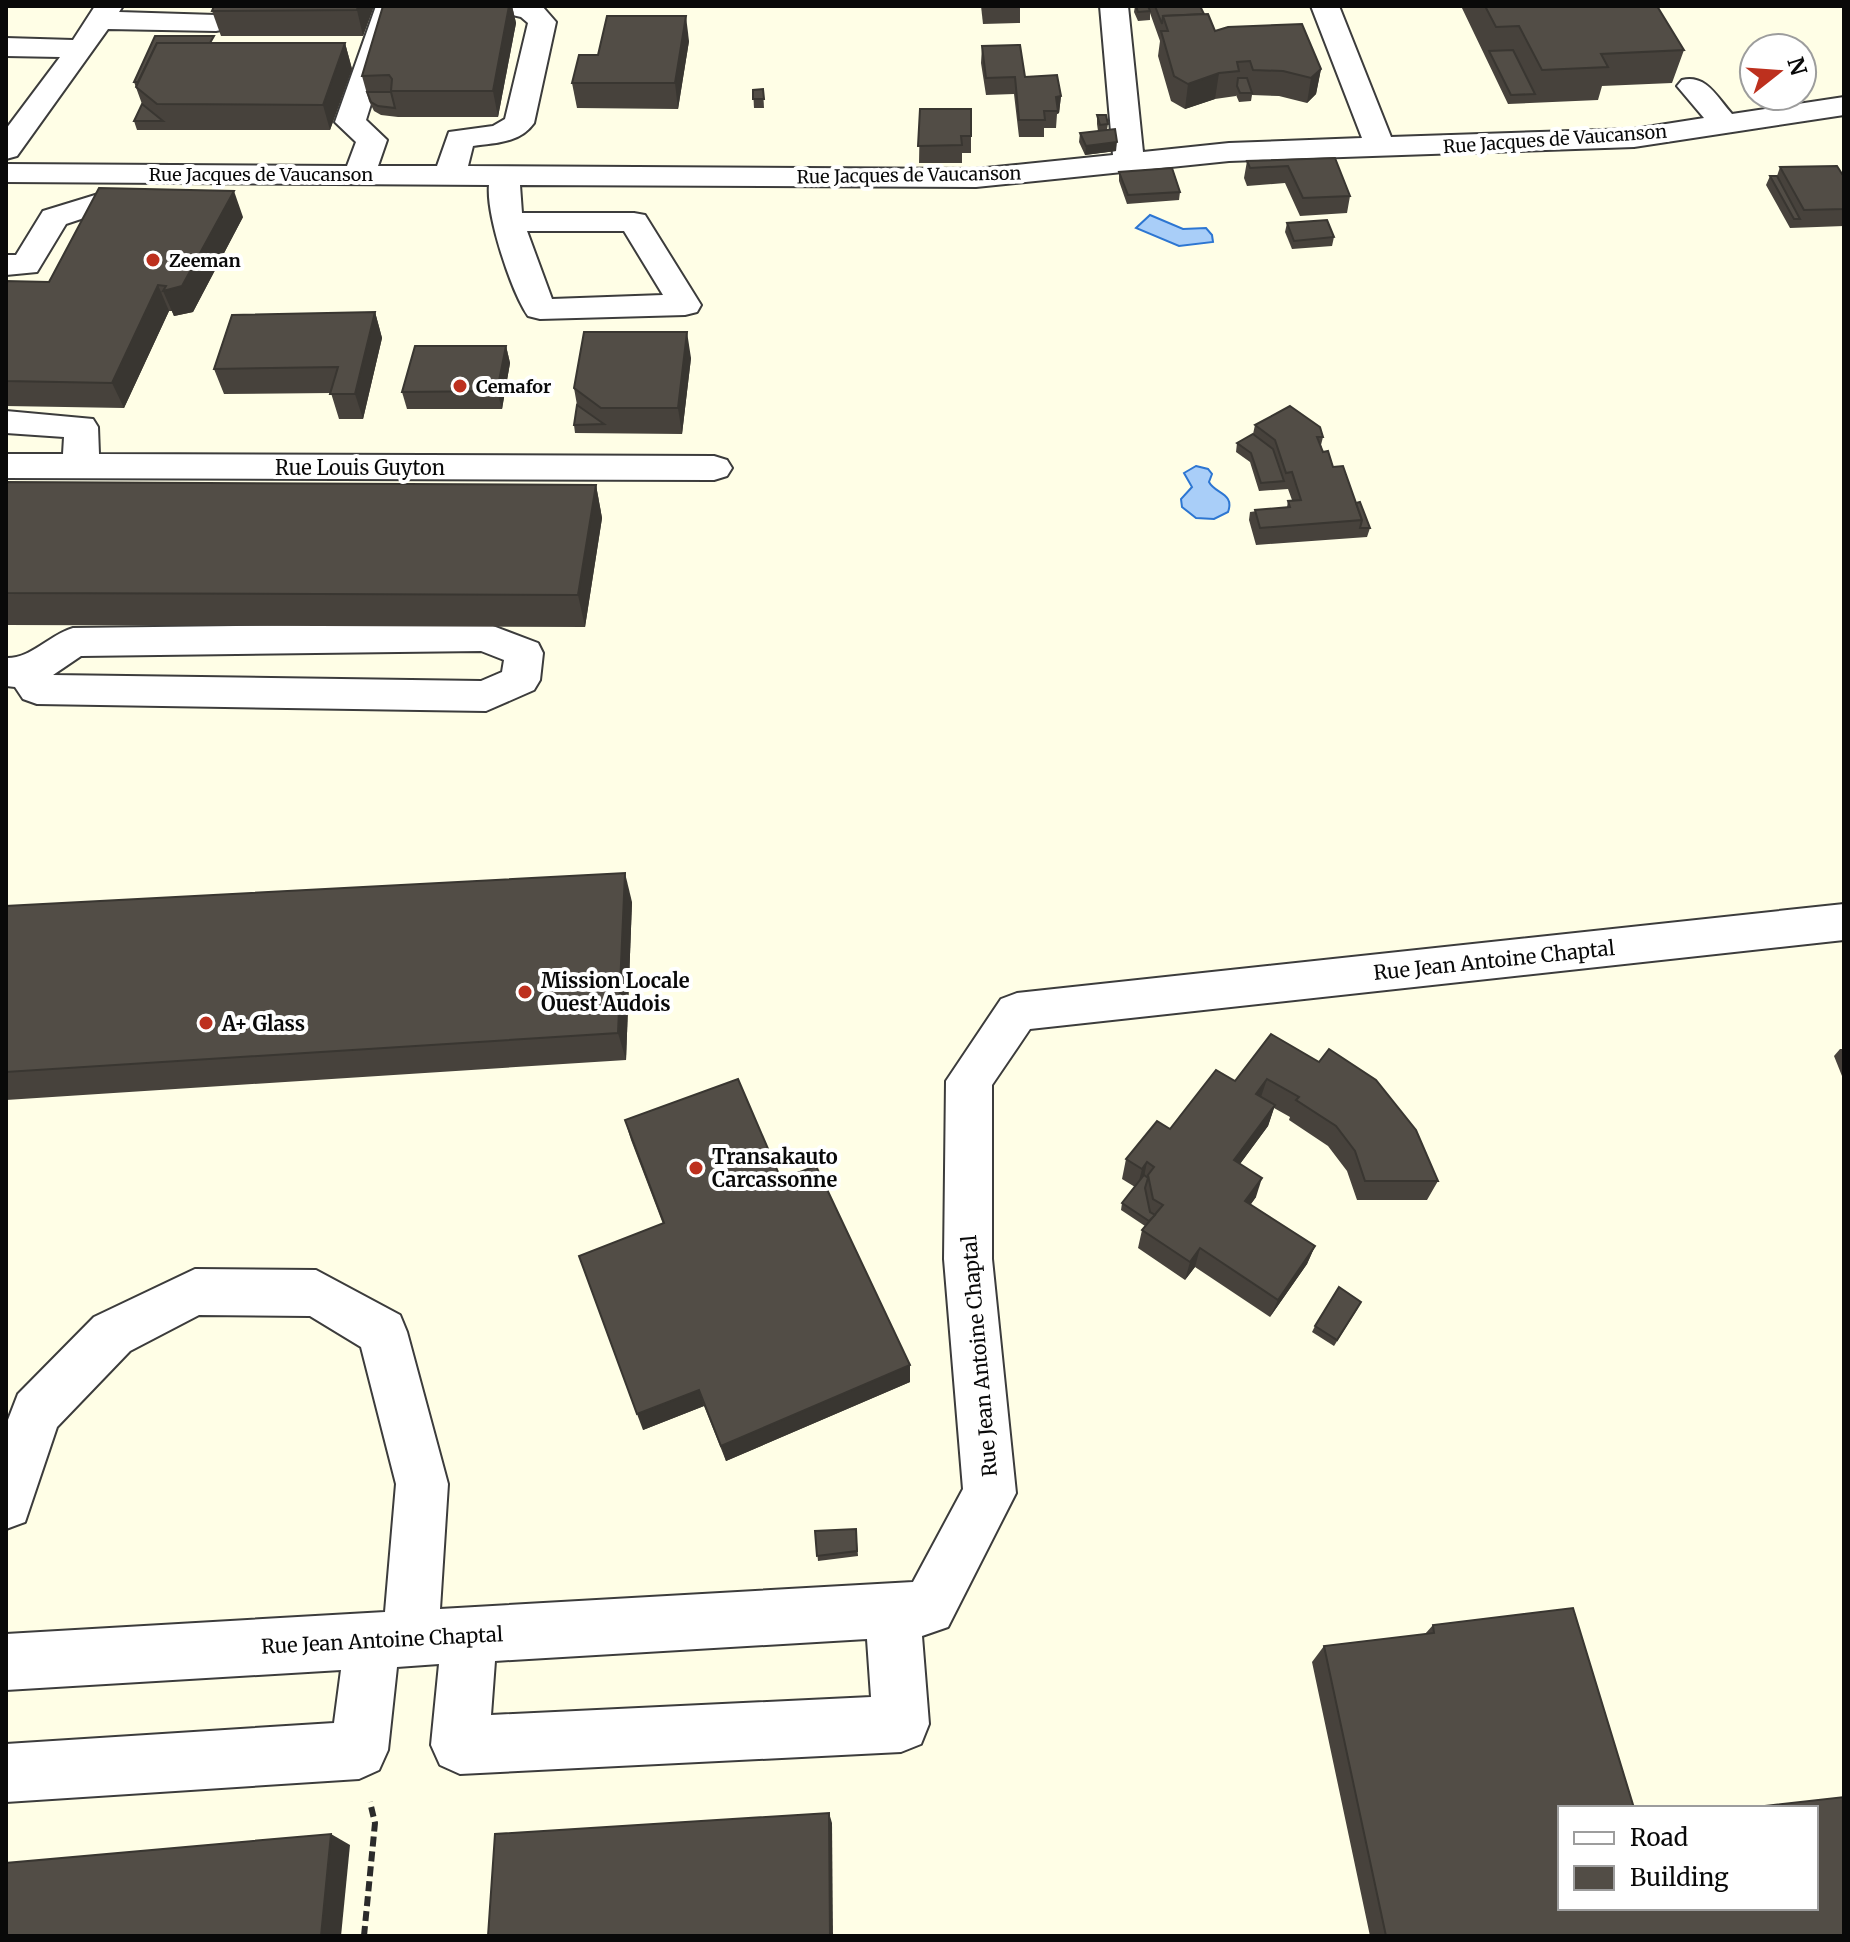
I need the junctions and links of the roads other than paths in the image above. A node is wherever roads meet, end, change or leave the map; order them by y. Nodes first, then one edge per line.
1 (398, 6) edge
2 (509, 6) edge
3 (1114, 6) edge
4 (1325, 6) edge
5 (104, 13) edge
6 (216, 23) edge
7 (6, 47) edge
8 (81, 49) junction
9 (1387, 74) dead end
10 (1353, 76) junction
11 (1692, 86) dead end
12 (1844, 88) edge
13 (1818, 104) edge
14 (1844, 106) edge
15 (1818, 109) edge
16 (1796, 112) edge
17 (1724, 124) junction
18 (1381, 149) junction
19 (6, 150) edge
20 (1129, 162) junction
21 (6, 173) edge
22 (198, 174) junction
23 (359, 175) junction
24 (450, 175) junction
25 (505, 176) junction
26 (510, 222) junction
27 (6, 265) edge
28 (6, 422) edge
29 (6, 466) edge
30 (81, 467) junction
31 (714, 468) dead end
32 (17, 673) edge
33 (1844, 922) edge
34 (6, 1503) edge
35 (893, 1610) junction
36 (469, 1635) junction
37 (391, 1639) junction
38 (6, 1662) edge
39 (6, 1773) edge

1 - 23 street
2 - 24 street
3 - 20 street
4 - 10 street
5 - 6 street
5 - 8 street
7 - 8 street
8 - 19 street
9 - 10 street
10 - 18 street
11 - 17 street
12 - 13 street, Rue Jacques de Vaucanson
14 - 15 street, Rue Jacques de Vaucanson
16 - 17 street, Rue Jacques de Vaucanson
17 - 18 street, Rue Jacques de Vaucanson
18 - 20 street, Rue Jacques de Vaucanson
20 - 25 street, Rue Jacques de Vaucanson
21 - 22 street, Rue Jacques de Vaucanson
22 - 23 street, Rue Jacques de Vaucanson
22 - 27 street
23 - 24 street, Rue Jacques de Vaucanson
24 - 25 street, Rue Jacques de Vaucanson
25 - 26 street
26 - 26 street
28 - 30 street
29 - 30 street, Rue Louis Guyton
30 - 31 street, Rue Louis Guyton
32 - 32 street
33 - 35 street, Rue Jean Antoine Chaptal
34 - 37 street
35 - 36 street, Rue Jean Antoine Chaptal
35 - 36 street
36 - 37 street, Rue Jean Antoine Chaptal
37 - 38 street, Rue Jean Antoine Chaptal
37 - 39 street

